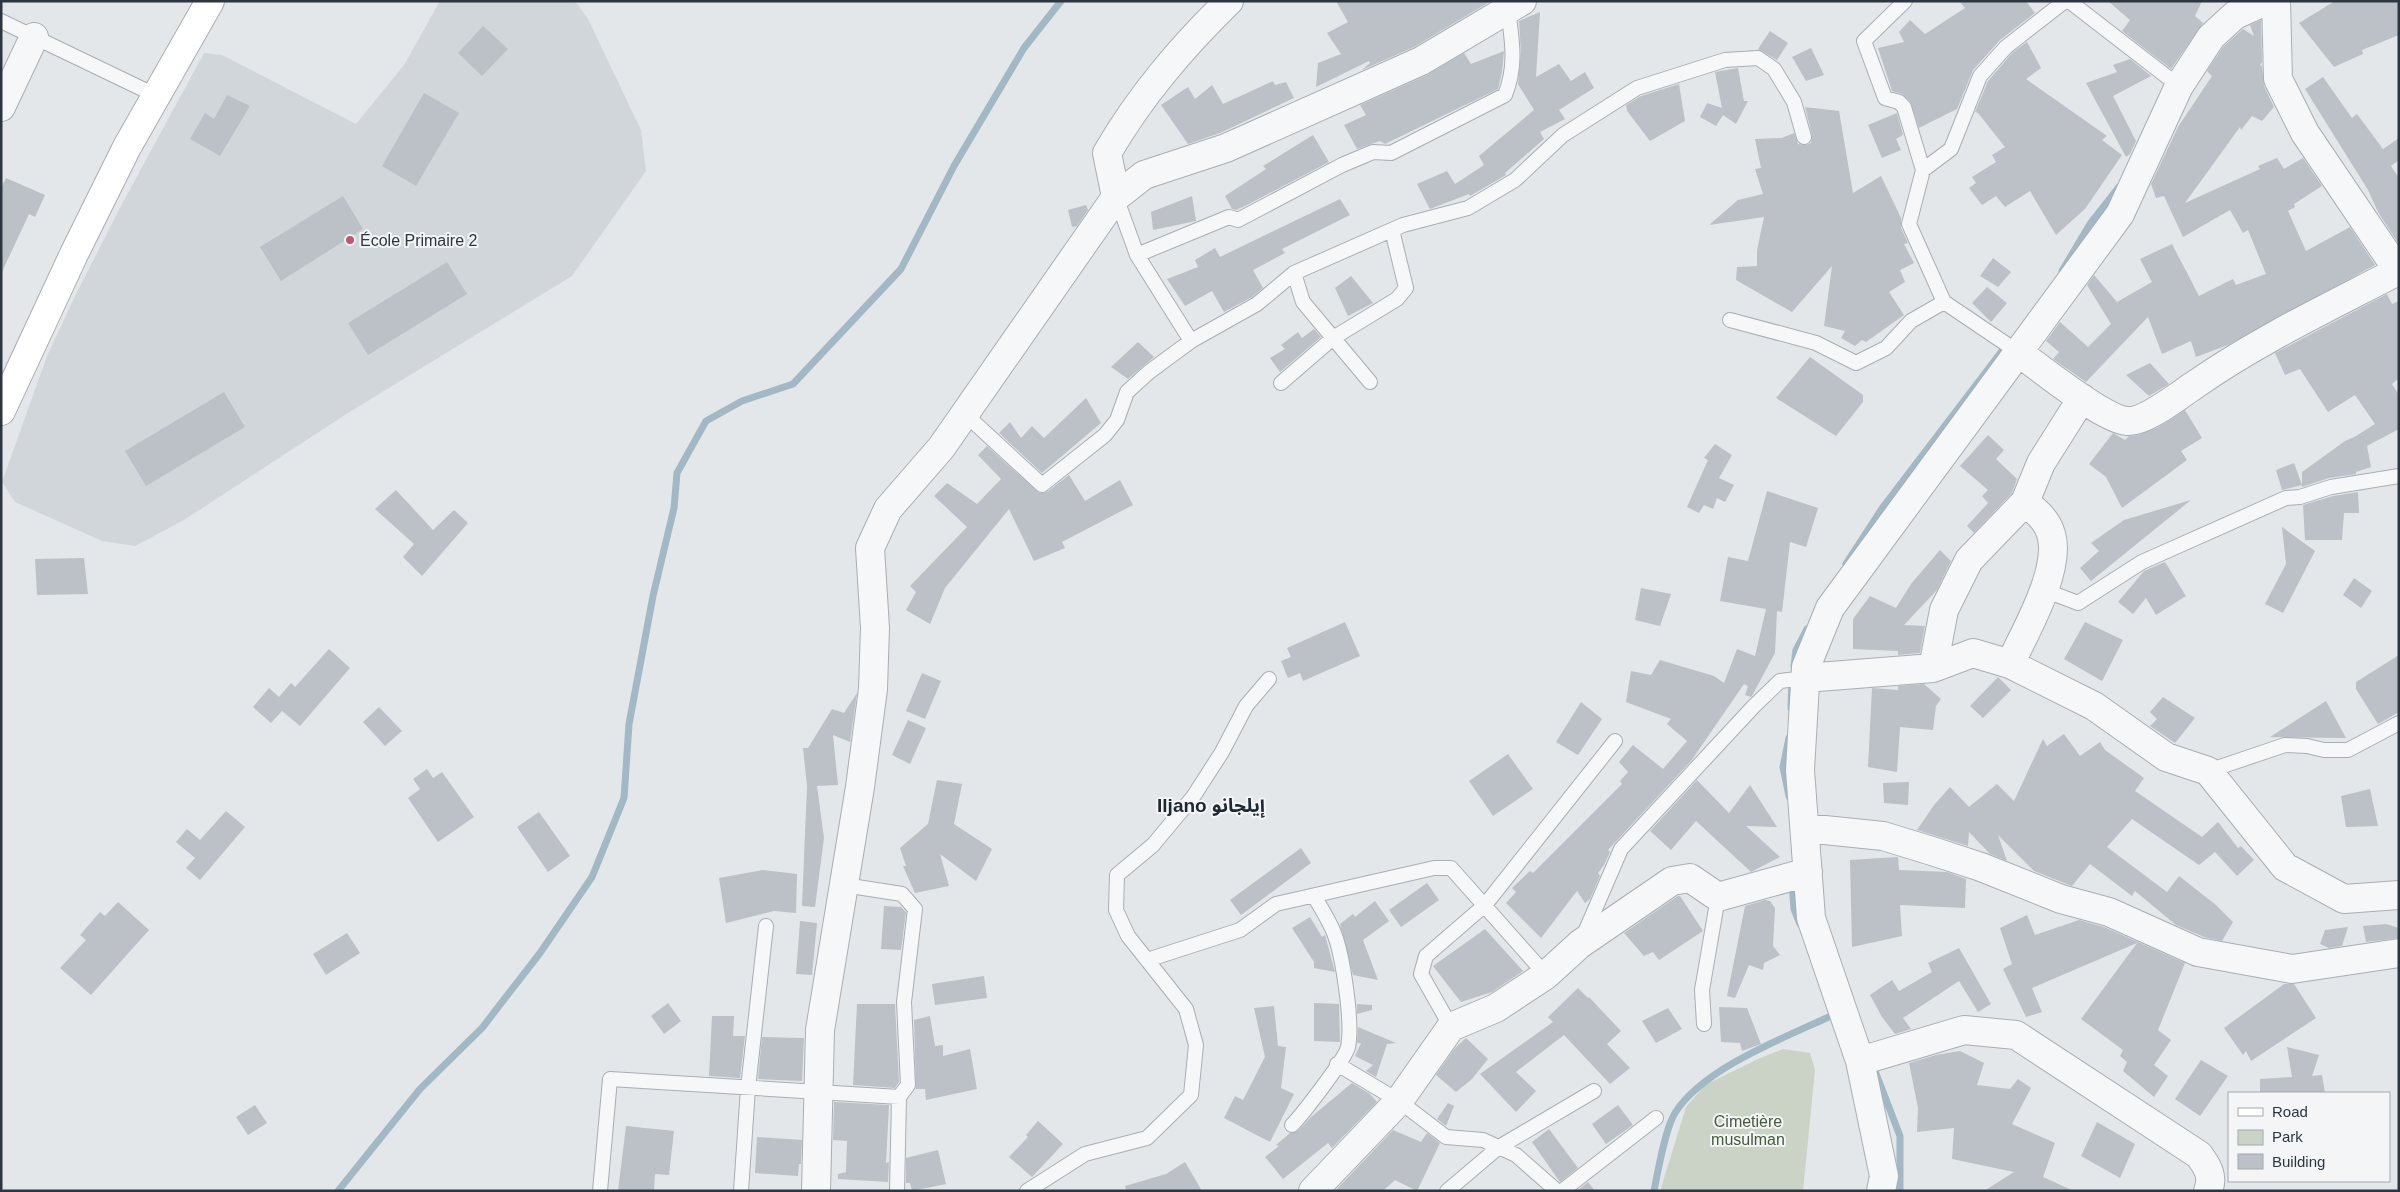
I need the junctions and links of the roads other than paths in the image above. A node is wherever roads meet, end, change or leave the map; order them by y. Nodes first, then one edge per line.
1 (210, 1) edge
2 (1229, 1) edge
3 (1906, 1) edge
4 (2067, 1) edge
5 (2266, 1) edge
6 (2276, 1) edge
7 (1515, 5) edge
8 (1, 21) edge
9 (34, 37) junction
10 (2179, 86) junction
11 (155, 95) junction
12 (1, 107) edge
13 (1804, 137) dead end
14 (1923, 170) junction
15 (1116, 197) junction
16 (1392, 230) junction
17 (1137, 255) junction
18 (2398, 271) edge
19 (1294, 273) junction
20 (1944, 302) junction
21 (1730, 320) dead end
22 (1333, 338) junction
23 (1191, 341) junction
24 (2018, 352) junction
25 (1370, 382) dead end
26 (1281, 383) dead end
27 (2082, 398) junction
28 (1, 411) edge
29 (965, 414) junction
30 (2399, 476) edge
31 (2026, 502) junction
32 (2044, 590) junction
33 (2010, 664) junction
34 (1933, 668) junction
35 (1805, 678) junction
36 (1269, 679) dead end
37 (2399, 723) edge
38 (1615, 741) dead end
39 (2208, 771) junction
40 (1805, 828) junction
41 (1808, 872) junction
42 (844, 885) junction
43 (2399, 895) edge
44 (1314, 896) junction
45 (1718, 897) junction
46 (1485, 905) junction
47 (766, 926) dead end
48 (1580, 944) junction
49 (2399, 953) edge
50 (1147, 960) junction
51 (1546, 975) junction
52 (1704, 1024) dead end
53 (1451, 1028) junction
54 (1860, 1060) junction
55 (1337, 1064) junction
56 (748, 1088) junction
57 (1594, 1091) dead end
58 (818, 1092) junction
59 (899, 1097) junction
60 (1399, 1101) junction
61 (1656, 1118) dead end
62 (1292, 1125) dead end
63 (1499, 1148) junction
64 (600, 1191) edge
65 (741, 1191) edge
66 (816, 1191) edge
67 (897, 1191) edge
68 (1027, 1191) edge
69 (1313, 1191) edge
70 (1447, 1191) edge
71 (1557, 1191) edge
72 (1562, 1191) edge
73 (1881, 1191) edge
74 (2208, 1191) edge

1 - 11 main road
2 - 15 street
3 - 14 lane
4 - 10 lane
4 - 14 lane
5 - 10 street
6 - 18 street
7 - 15 street
7 - 17 lane
8 - 9 lane
9 - 11 lane
9 - 12 street
10 - 24 street
11 - 28 main road
13 - 16 lane
14 - 20 lane
15 - 17 lane
15 - 29 street
16 - 19 lane
16 - 22 lane
17 - 23 lane
18 - 27 street
19 - 22 lane
19 - 23 lane
20 - 21 lane
20 - 24 lane
22 - 25 lane
22 - 26 lane
23 - 29 lane
24 - 27 street
24 - 35 street
27 - 31 street
29 - 42 street
30 - 32 lane
31 - 32 street
31 - 34 street
32 - 33 street
33 - 34 street
33 - 39 street
34 - 35 street
35 - 40 street
35 - 48 lane
36 - 50 lane
37 - 39 lane
38 - 46 lane
39 - 43 street
40 - 41 street
40 - 49 street
41 - 45 street
41 - 54 street
42 - 58 street
42 - 59 lane
44 - 46 lane
44 - 50 lane
44 - 55 lane
45 - 48 street
45 - 52 lane
46 - 51 lane
46 - 53 lane
47 - 56 lane
48 - 51 street
50 - 68 lane
51 - 53 street
53 - 60 street
54 - 73 street
54 - 74 street
55 - 60 lane
55 - 62 lane
56 - 58 lane
56 - 64 lane
56 - 65 lane
57 - 63 lane
58 - 59 lane
58 - 66 street
59 - 67 lane
60 - 63 lane
60 - 69 street
61 - 72 lane
63 - 70 lane
63 - 71 lane

